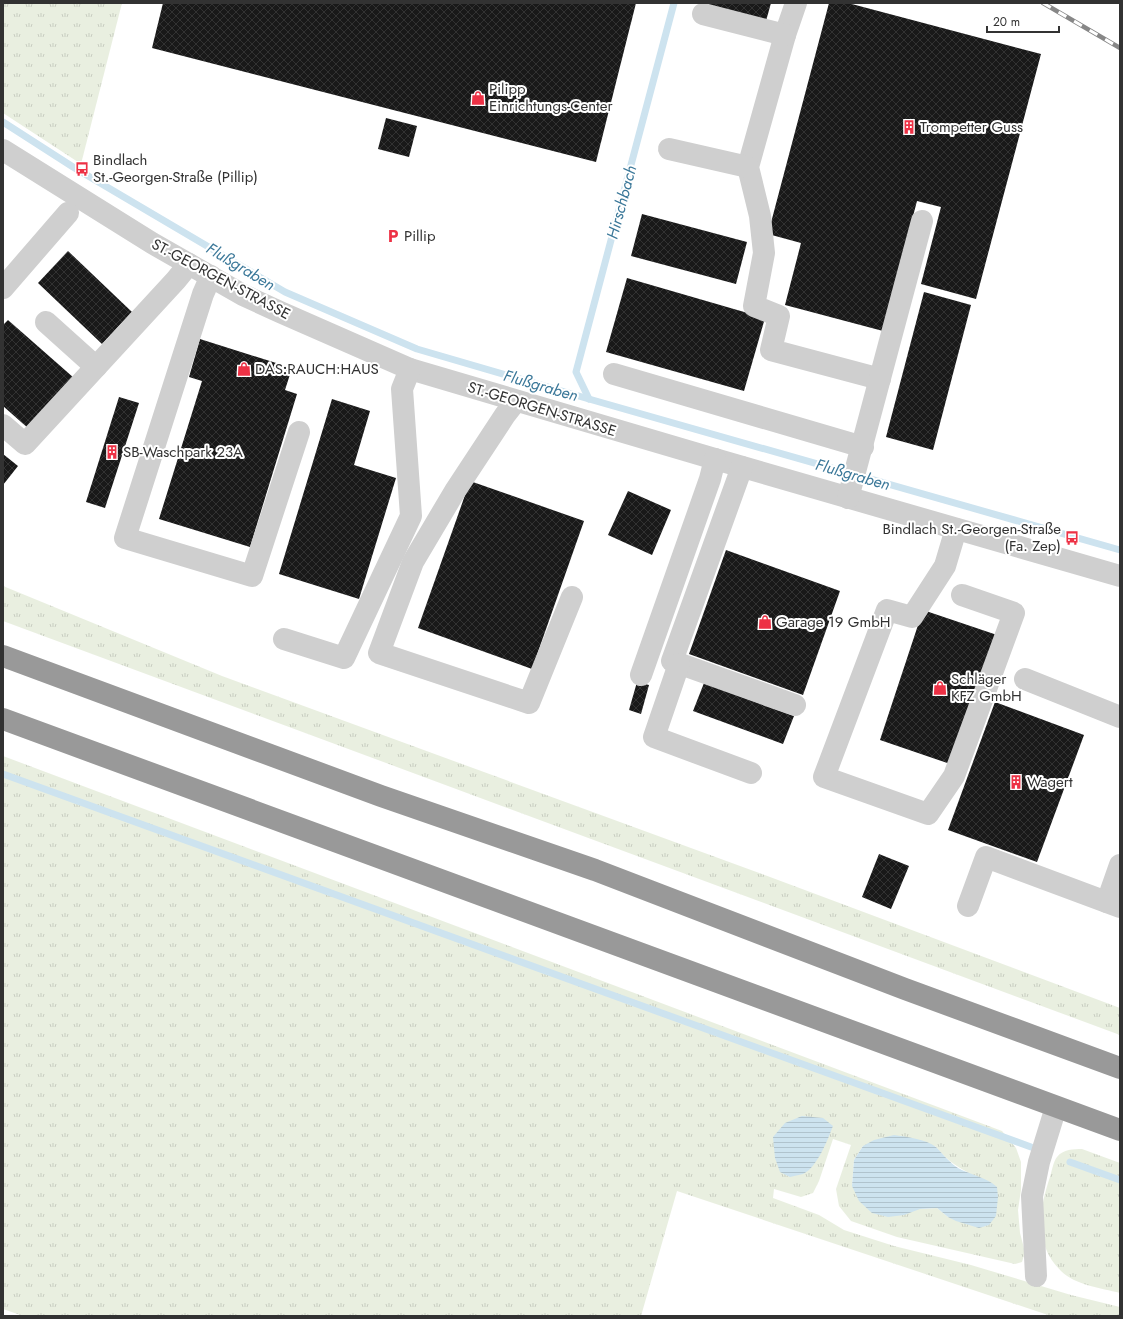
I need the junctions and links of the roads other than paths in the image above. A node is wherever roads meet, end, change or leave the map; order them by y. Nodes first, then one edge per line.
1 (796, 3) edge
2 (703, 14) dead end
3 (785, 35) junction
4 (669, 149) dead end
5 (3, 150) edge
6 (748, 167) junction
7 (68, 213) dead end
8 (922, 221) dead end
9 (189, 264) junction
10 (211, 276) junction
11 (3, 288) edge
12 (46, 322) dead end
13 (96, 367) junction
14 (410, 369) junction
15 (614, 374) dead end
16 (880, 379) junction
17 (516, 401) junction
18 (3, 425) edge
19 (299, 432) dead end
20 (715, 459) junction
21 (742, 467) junction
22 (855, 474) junction
23 (956, 529) junction
24 (1120, 576) edge
25 (962, 595) dead end
26 (572, 598) dead end
27 (284, 639) dead end
28 (3, 656) edge
29 (679, 664) junction
30 (642, 675) dead end
31 (1025, 679) dead end
32 (795, 705) dead end
33 (1120, 717) edge
34 (3, 719) edge
35 (751, 773) dead end
36 (1120, 866) edge
37 (1113, 904) edge
38 (968, 906) dead end
39 (1120, 1068) edge
40 (1056, 1107) junction
41 (1120, 1130) edge
42 (1036, 1276) dead end

1 - 3 street
2 - 3 street
3 - 6 street
4 - 6 street
5 - 9 street, ST.-GEORGEN-STRASSE
6 - 16 street
7 - 11 street
8 - 16 street
9 - 10 street, ST.-GEORGEN-STRASSE
9 - 13 street
10 - 14 street, ST.-GEORGEN-STRASSE
10 - 19 street
12 - 13 street
13 - 18 street
14 - 17 street, ST.-GEORGEN-STRASSE
14 - 27 street
15 - 22 street
16 - 22 street
17 - 20 street, ST.-GEORGEN-STRASSE
17 - 26 street
20 - 21 street, ST.-GEORGEN-STRASSE
20 - 30 street
21 - 22 street, ST.-GEORGEN-STRASSE
21 - 29 street
22 - 23 street, ST.-GEORGEN-STRASSE
23 - 24 street, ST.-GEORGEN-STRASSE
23 - 25 street
28 - 39 highway
29 - 32 street
29 - 35 street
31 - 33 street
34 - 40 highway
36 - 37 street
37 - 38 street
40 - 41 highway
40 - 42 street

